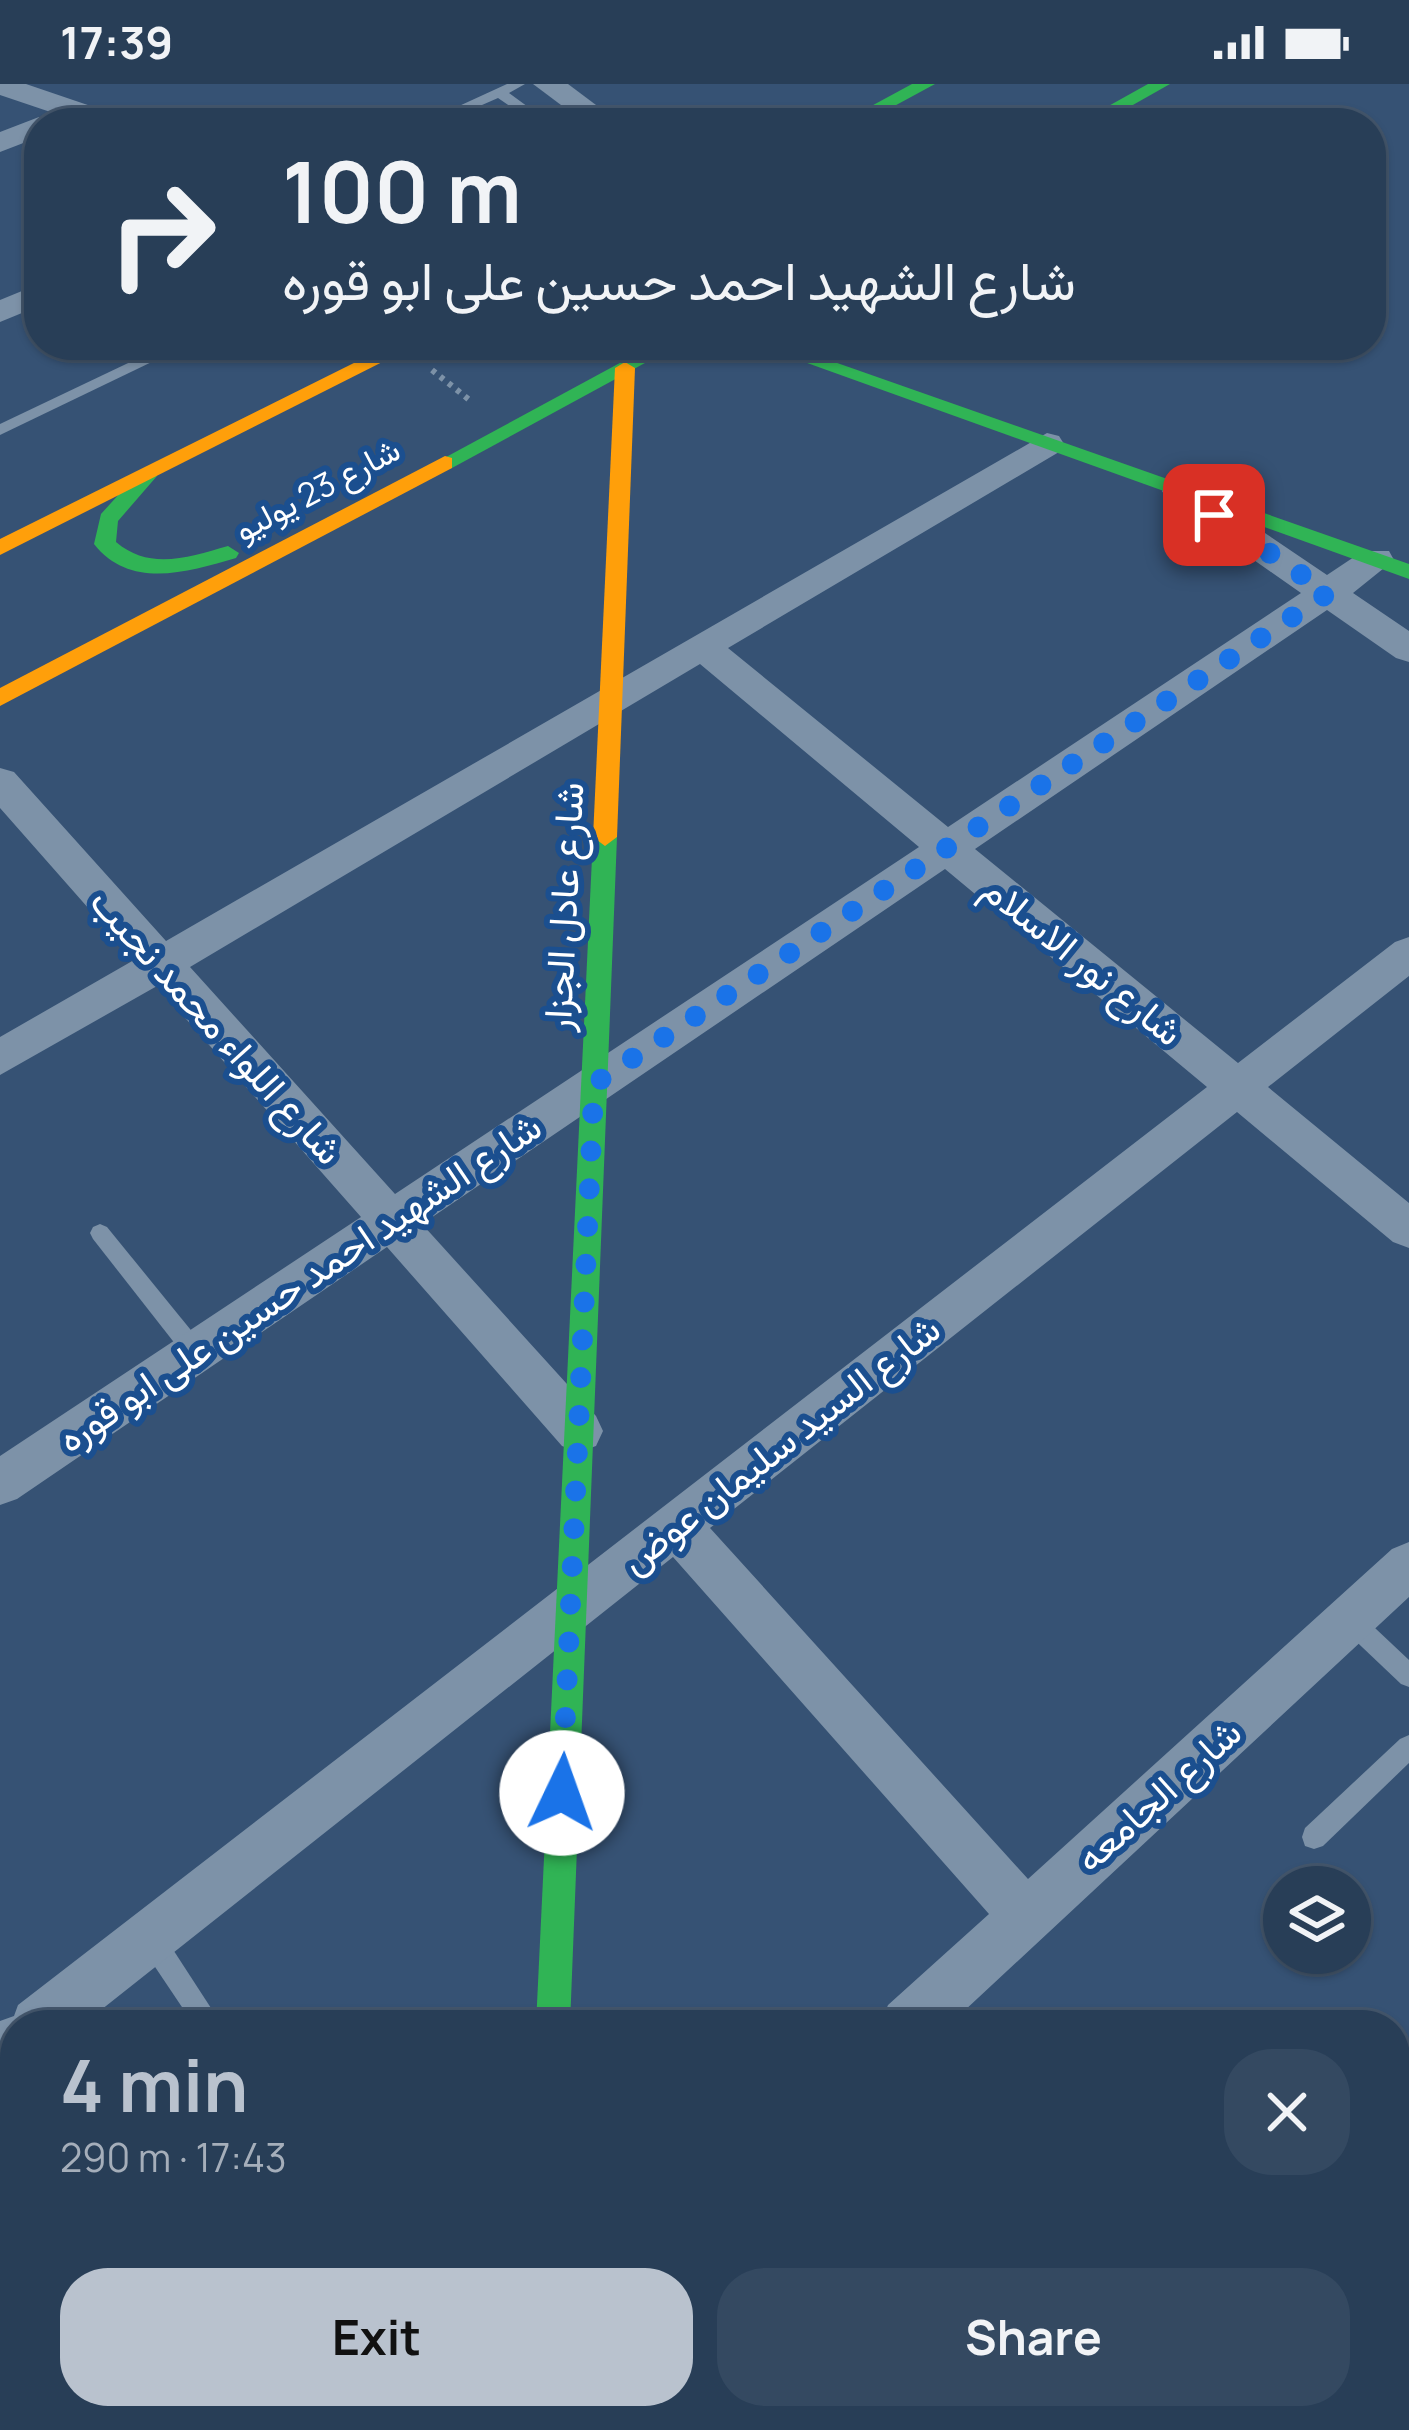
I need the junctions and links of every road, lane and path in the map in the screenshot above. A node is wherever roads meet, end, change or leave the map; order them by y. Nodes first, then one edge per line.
1 (518, 84) edge
2 (548, 84) edge
3 (926, 84) edge
4 (1161, 84) edge
5 (0, 85) edge
6 (500, 92) junction
7 (67, 108) edge
8 (464, 108) edge
9 (522, 108) edge
10 (583, 108) edge
11 (879, 108) edge
12 (1115, 108) edge
13 (147, 360) edge
14 (377, 360) edge
15 (422, 360) edge
16 (640, 360) edge
17 (809, 360) edge
18 (625, 368) junction
19 (507, 429) junction
20 (0, 430) edge
21 (1047, 444) junction
22 (148, 475) junction
23 (1177, 489) junction
24 (323, 526) junction
25 (0, 548) edge
26 (1393, 566) edge
27 (1328, 593) junction
28 (702, 646) junction
29 (1409, 650) edge
30 (0, 698) edge
31 (610, 700) junction
32 (0, 782) edge
33 (946, 848) junction
34 (1409, 953) edge
35 (161, 964) junction
36 (0, 1058) edge
37 (594, 1084) junction
38 (1237, 1087) junction
39 (391, 1221) junction
40 (1409, 1228) edge
41 (100, 1233) dead end
42 (195, 1352) junction
43 (579, 1431) junction
44 (0, 1484) edge
45 (676, 1525) junction
46 (1409, 1565) edge
47 (571, 1607) junction
48 (1350, 1620) junction
49 (1409, 1676) edge
50 (1409, 1747) edge
51 (1313, 1837) dead end
52 (1026, 1916) junction
53 (150, 1937) junction
54 (57, 2010) edge
55 (199, 2010) edge
56 (554, 2010) edge
57 (924, 2010) edge

1 - 6 lane
2 - 10 street
3 - 11 street
4 - 12 street
5 - 7 street
6 - 8 lane
6 - 9 lane
13 - 20 lane
14 - 22 street
15 - 19 path
16 - 18 street, شارع 23 يوليو
17 - 21 street
18 - 19 street, شارع 23 يوليو
18 - 31 street, شارع عادل الجزار
19 - 24 street, شارع 23 يوليو
21 - 23 street
21 - 28 street
22 - 24 street
22 - 25 street
23 - 26 street
23 - 27 street
24 - 30 street, شارع 23 يوليو
26 - 27 street, شارع الشهيد احمد حسين على ابو قوره
27 - 29 street
27 - 33 street, شارع الشهيد احمد حسين على ابو قوره
28 - 31 street
28 - 33 street, شارع نور الاسلام
31 - 35 street
31 - 37 street, شارع عادل الجزار
32 - 35 street, شارع اللواء محمد نجيب
33 - 37 street, شارع الشهيد احمد حسين على ابو قوره
33 - 38 street, شارع نور الاسلام
34 - 38 street, شارع السيد سليمان عوض
35 - 36 street
35 - 39 street, شارع اللواء محمد نجيب
37 - 39 street, شارع الشهيد احمد حسين على ابو قوره
37 - 43 street, شارع عادل الجزار
38 - 40 street, شارع نور الاسلام
38 - 45 street, شارع السيد سليمان عوض
39 - 42 street, شارع الشهيد احمد حسين على ابو قوره
39 - 43 street, شارع اللواء محمد نجيب
41 - 42 lane
42 - 44 street, شارع الشهيد احمد حسين على ابو قوره
43 - 47 street, شارع عادل الجزار
45 - 47 street, شارع السيد سليمان عوض
45 - 52 street
46 - 48 street, شارع الجامعه
47 - 53 street, شارع السيد سليمان عوض
47 - 56 street, شارع عادل الجزار
48 - 49 lane
48 - 52 street, شارع الجامعه
50 - 51 lane
52 - 57 street, شارع الجامعه
53 - 54 street, شارع السيد سليمان عوض
53 - 55 lane

